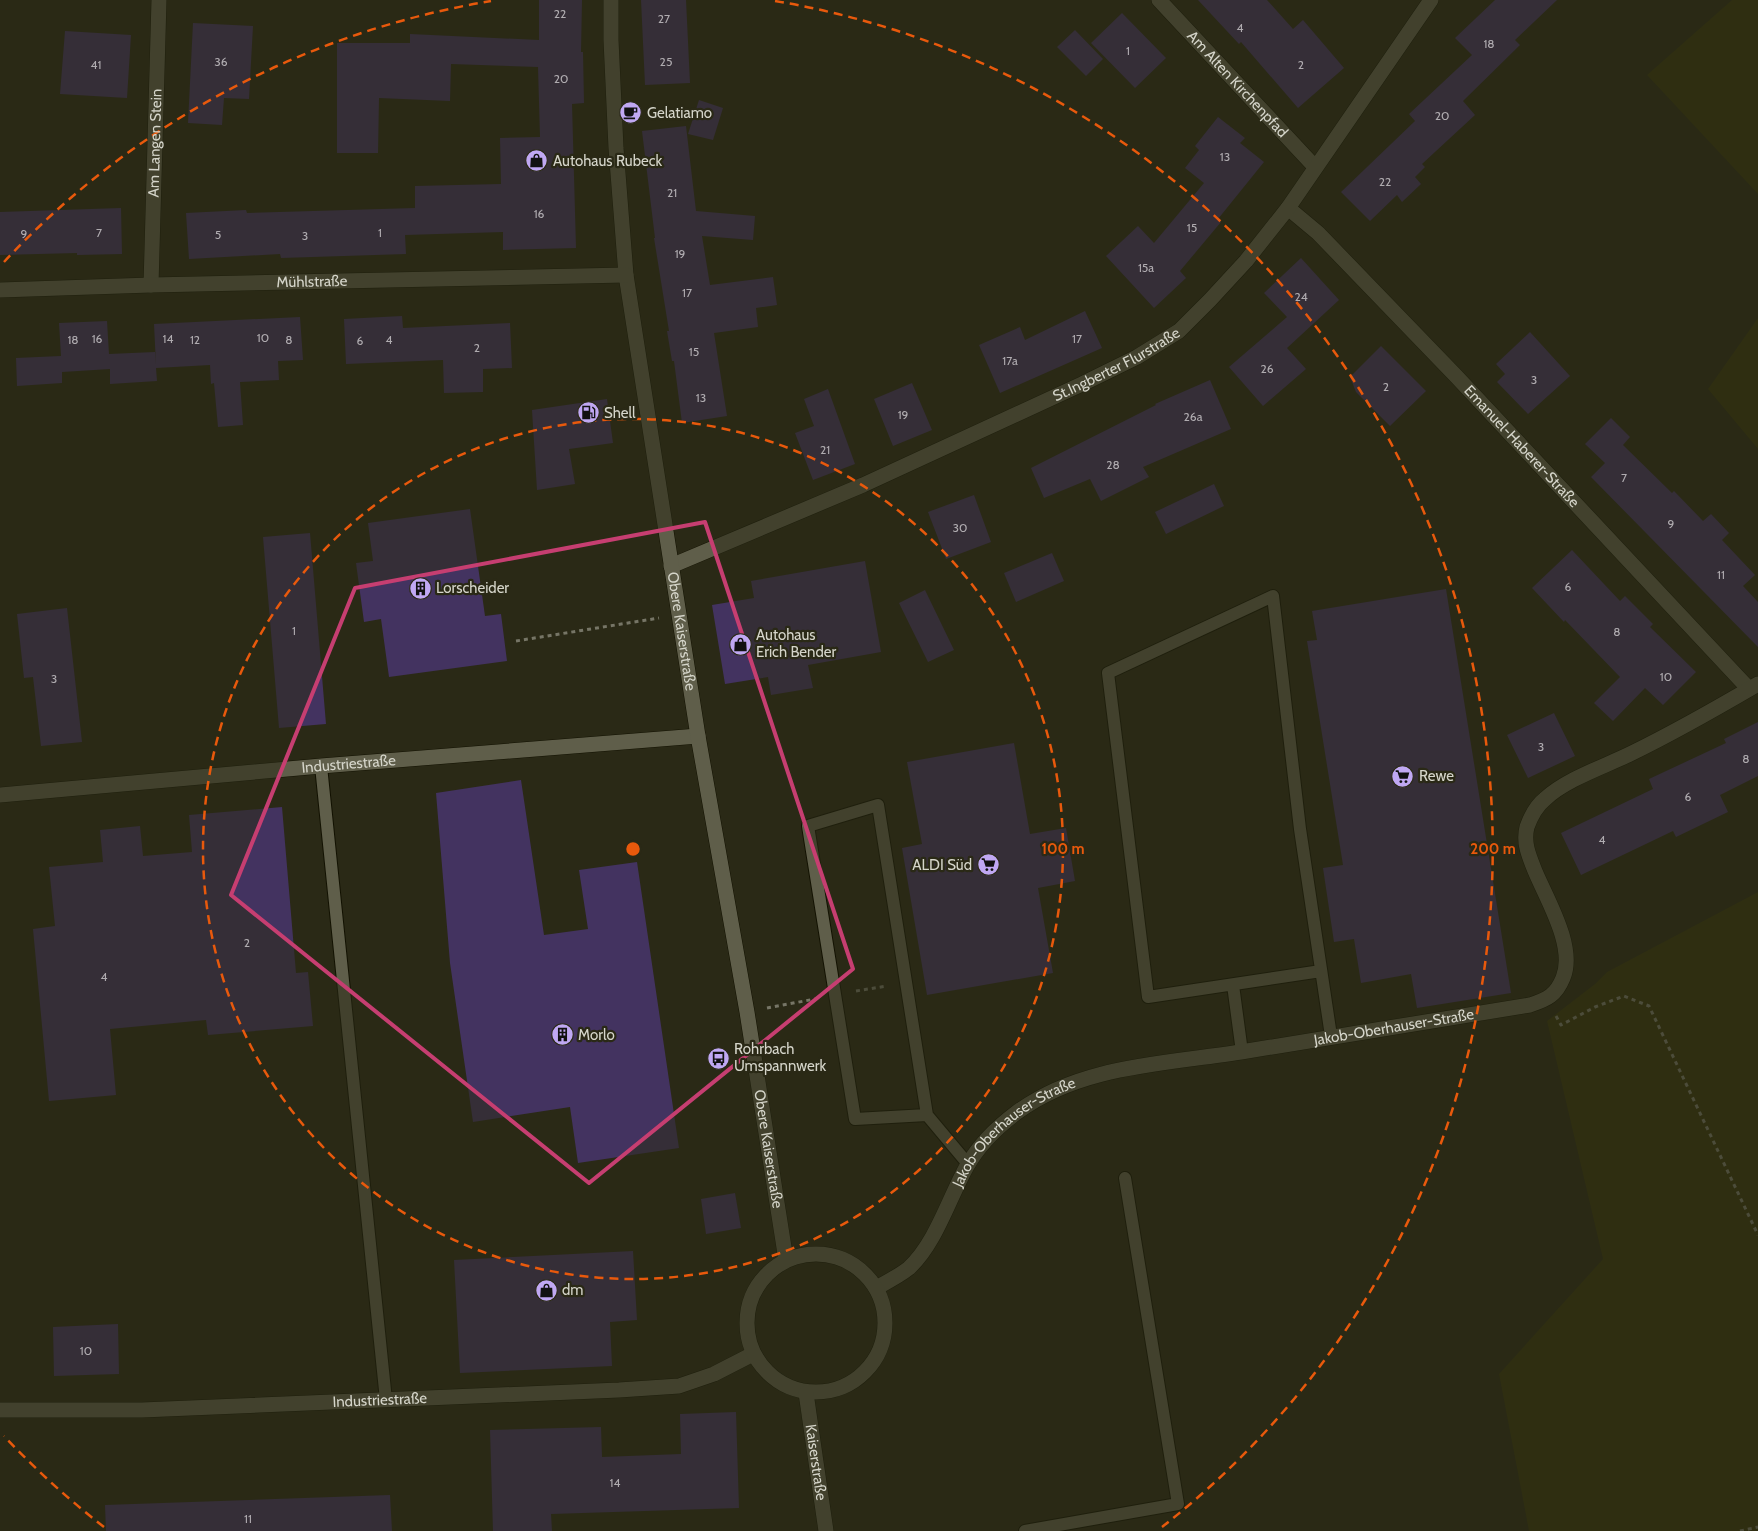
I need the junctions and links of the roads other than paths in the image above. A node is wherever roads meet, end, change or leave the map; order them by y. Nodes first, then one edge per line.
1 (159, 0) edge
2 (611, 0) edge
3 (1159, 0) edge
4 (1431, 0) edge
5 (1316, 167) junction
6 (1288, 208) junction
7 (626, 275) junction
8 (151, 285) junction
9 (0, 290) edge
10 (671, 566) junction
11 (1754, 687) edge
12 (698, 736) junction
13 (321, 766) junction
14 (0, 795) edge
15 (1321, 972) junction
16 (1233, 984) junction
17 (1331, 1036) junction
18 (1242, 1052) junction
19 (927, 1115) junction
20 (968, 1164) junction
21 (1125, 1178) dead end
22 (786, 1260) junction
23 (876, 1288) junction
24 (753, 1354) junction
25 (806, 1393) junction
26 (386, 1400) junction
27 (0, 1410) edge
28 (826, 1531) edge
29 (1024, 1531) edge

1 - 8 street, Am Langen Stein
2 - 7 street, Obere Kaiserstraße
3 - 5 street, Am Alten Kirchenpfad
4 - 5 street, St.Ingberter Flurstraße
5 - 6 street, St.Ingberter Flurstraße
6 - 10 street, St.Ingberter Flurstraße
6 - 11 street, Emanuel-Haberer-Straße
7 - 8 street, Mühlstraße
7 - 10 street, Obere Kaiserstraße
8 - 9 street, Mühlstraße
10 - 12 street, Obere Kaiserstraße
11 - 17 street, Jakob-Oberhauser-Straße
12 - 13 street, Industriestraße
12 - 22 street, Obere Kaiserstraße
13 - 14 street, Industriestraße
13 - 26 lane
15 - 16 lane
15 - 16 lane
15 - 17 lane
16 - 18 lane
17 - 18 street, Jakob-Oberhauser-Straße
18 - 20 street, Jakob-Oberhauser-Straße
19 - 19 lane
19 - 20 lane
20 - 23 street, Jakob-Oberhauser-Straße
21 - 29 lane
22 - 23 street
22 - 24 street
23 - 25 street
24 - 25 street
24 - 26 street, Industriestraße
25 - 28 street, Kaiserstraße
26 - 27 street, Industriestraße

